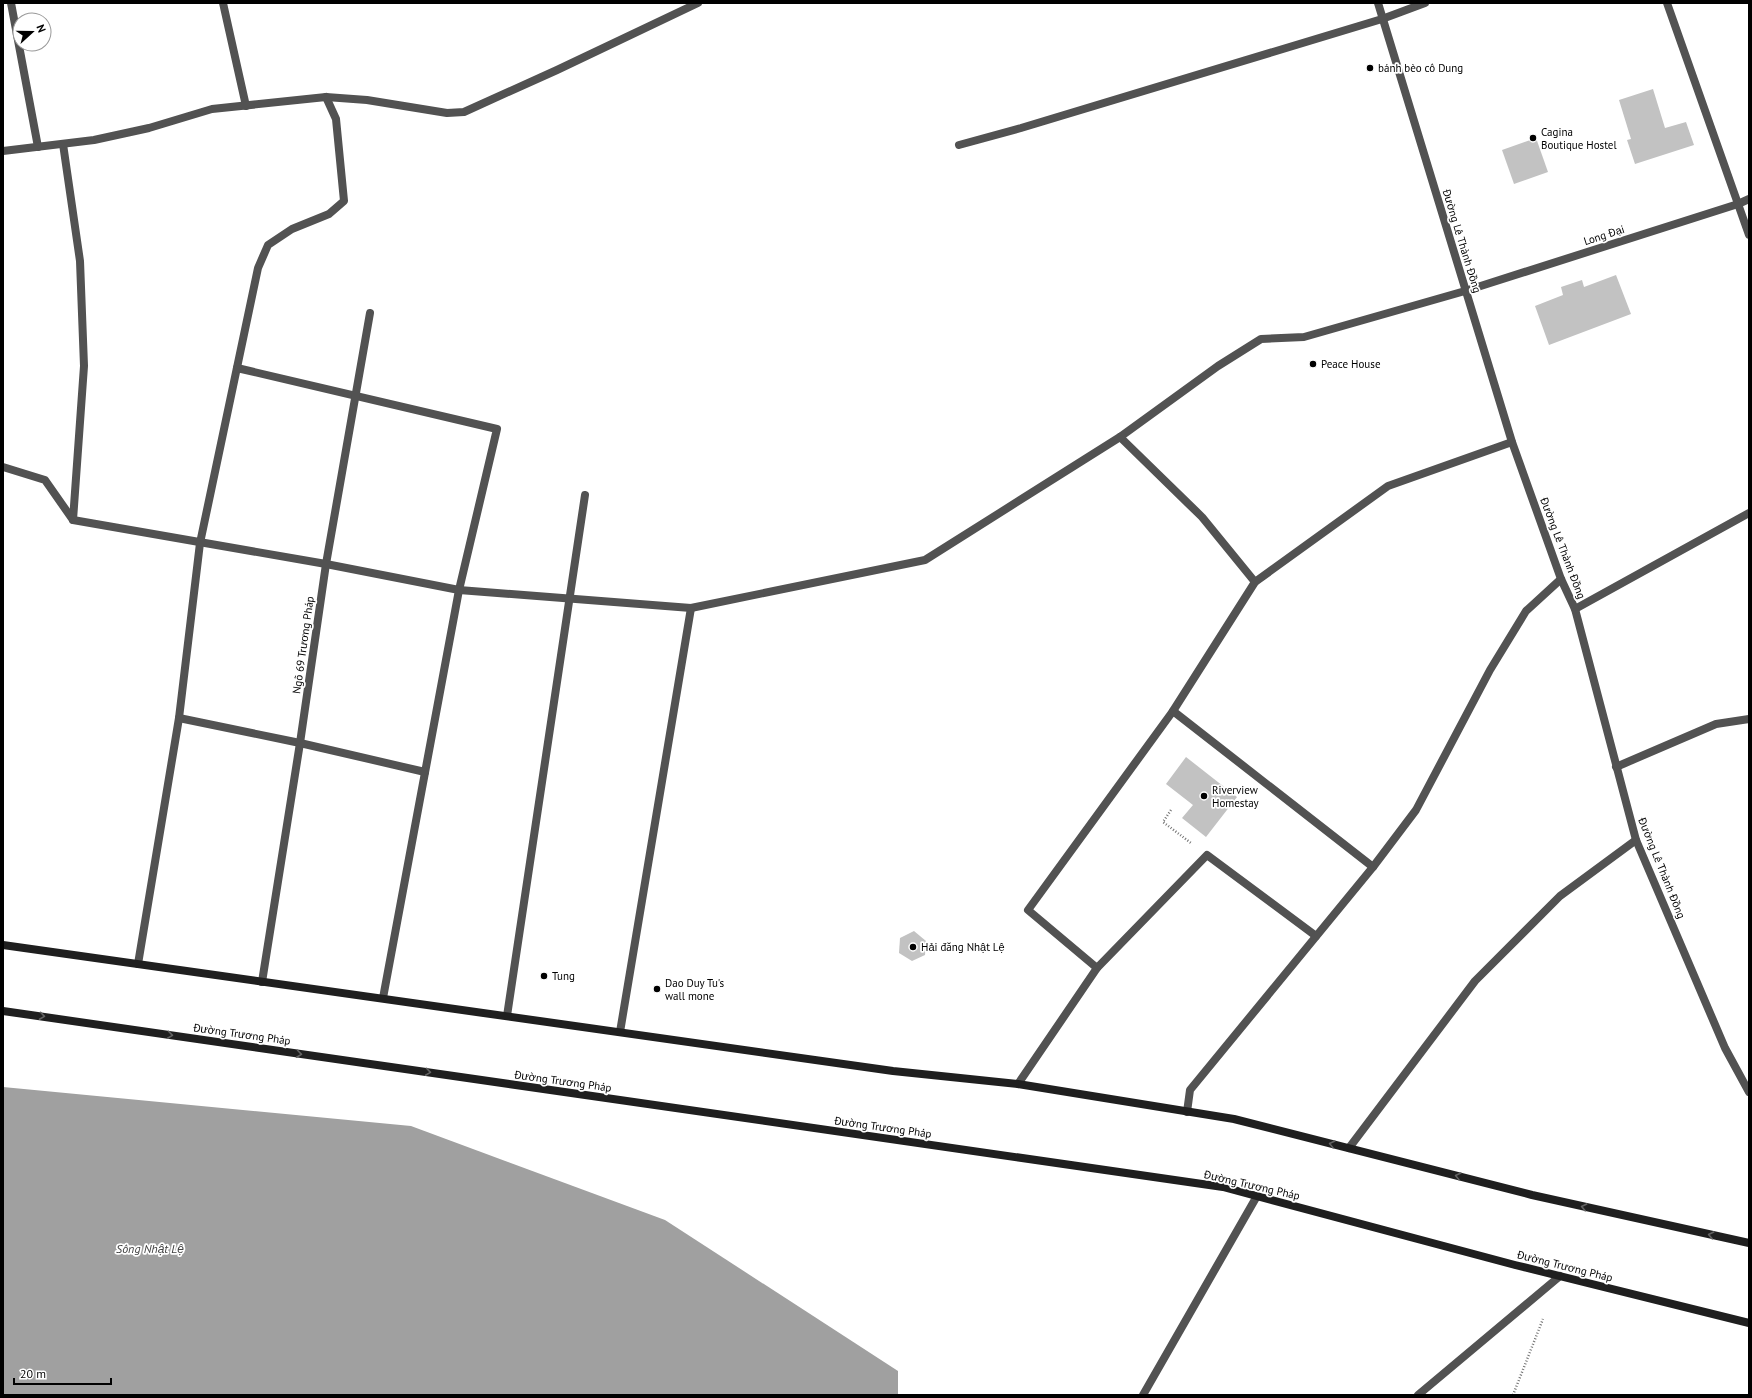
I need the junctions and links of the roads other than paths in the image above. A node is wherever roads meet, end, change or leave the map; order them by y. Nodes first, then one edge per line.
1 (12, 3) edge
2 (223, 3) edge
3 (698, 3) edge
4 (1378, 3) edge
5 (1425, 3) edge
6 (1667, 3) edge
7 (1382, 19) junction
8 (326, 97) junction
9 (246, 106) junction
10 (63, 144) junction
11 (959, 145) dead end
12 (38, 147) junction
13 (3, 152) edge
14 (1749, 199) edge
15 (1738, 204) junction
16 (1749, 235) edge
17 (1465, 291) junction
18 (370, 313) dead end
19 (237, 368) junction
20 (356, 396) junction
21 (1120, 437) junction
22 (1512, 442) junction
23 (3, 467) edge
24 (585, 495) dead end
25 (1749, 514) edge
26 (73, 520) junction
27 (200, 543) junction
28 (326, 564) junction
29 (1561, 579) junction
30 (1255, 582) junction
31 (459, 590) junction
32 (570, 599) junction
33 (691, 608) junction
34 (1574, 609) junction
35 (1173, 710) junction
36 (179, 718) junction
37 (1749, 719) edge
38 (300, 743) junction
39 (1616, 767) junction
40 (425, 772) junction
41 (1636, 840) junction
42 (1373, 867) junction
43 (1316, 936) junction
44 (3, 945) edge
45 (138, 964) junction
46 (1097, 968) junction
47 (262, 982) junction
48 (383, 998) junction
49 (3, 1011) edge
50 (507, 1016) junction
51 (620, 1032) junction
52 (1018, 1084) junction
53 (1749, 1092) edge
54 (1187, 1112) junction
55 (1349, 1148) junction
56 (1257, 1196) junction
57 (1749, 1243) edge
58 (1560, 1276) junction
59 (1749, 1323) edge
60 (1143, 1395) edge
61 (1418, 1395) edge

1 - 12 street
2 - 9 street
3 - 8 street
4 - 7 street, Đường Lê Thành Đồng
5 - 7 street
6 - 15 street
7 - 11 street
7 - 17 street, Đường Lê Thành Đồng
8 - 9 street
8 - 19 street
9 - 10 street
10 - 12 street
10 - 26 street
12 - 13 street
14 - 15 street, Long Đại
15 - 16 street
15 - 17 street, Long Đại
17 - 21 street, Long Đại
17 - 22 street, Đường Lê Thành Đồng
18 - 20 street, Ngõ 69 Trương Pháp
19 - 20 street
19 - 27 street
20 - 28 street, Ngõ 69 Trương Pháp
20 - 31 street
21 - 30 street
21 - 33 street, Long Đại
22 - 29 street, Đường Lê Thành Đồng
22 - 30 street
23 - 26 street
24 - 32 street
25 - 34 street
26 - 27 street, Long Đại
27 - 28 street, Long Đại
27 - 36 street
28 - 31 street, Long Đại
28 - 38 street, Ngõ 69 Trương Pháp
29 - 34 street, Đường Lê Thành Đồng
29 - 42 street
30 - 35 street
31 - 32 street, Long Đại
31 - 40 street
32 - 33 street, Long Đại
32 - 50 street
33 - 51 street
34 - 39 street, Đường Lê Thành Đồng
35 - 42 street
35 - 46 street
36 - 38 street
36 - 45 street
37 - 39 street
38 - 40 street
38 - 47 street, Ngõ 69 Trương Pháp
39 - 41 street, Đường Lê Thành Đồng
40 - 48 street
41 - 53 street, Đường Lê Thành Đồng
41 - 55 street
42 - 43 street
43 - 46 street
43 - 54 street
44 - 45 main road
45 - 47 main road
46 - 52 street
47 - 48 main road
48 - 50 main road
49 -> 56 main road, Đường Trương Pháp
50 - 51 main road
51 - 52 main road
52 - 54 main road
55 -> 54 main road
57 -> 55 main road
56 - 58 main road, Đường Trương Pháp
56 - 60 street
58 - 59 main road, Đường Trương Pháp
58 - 61 street

